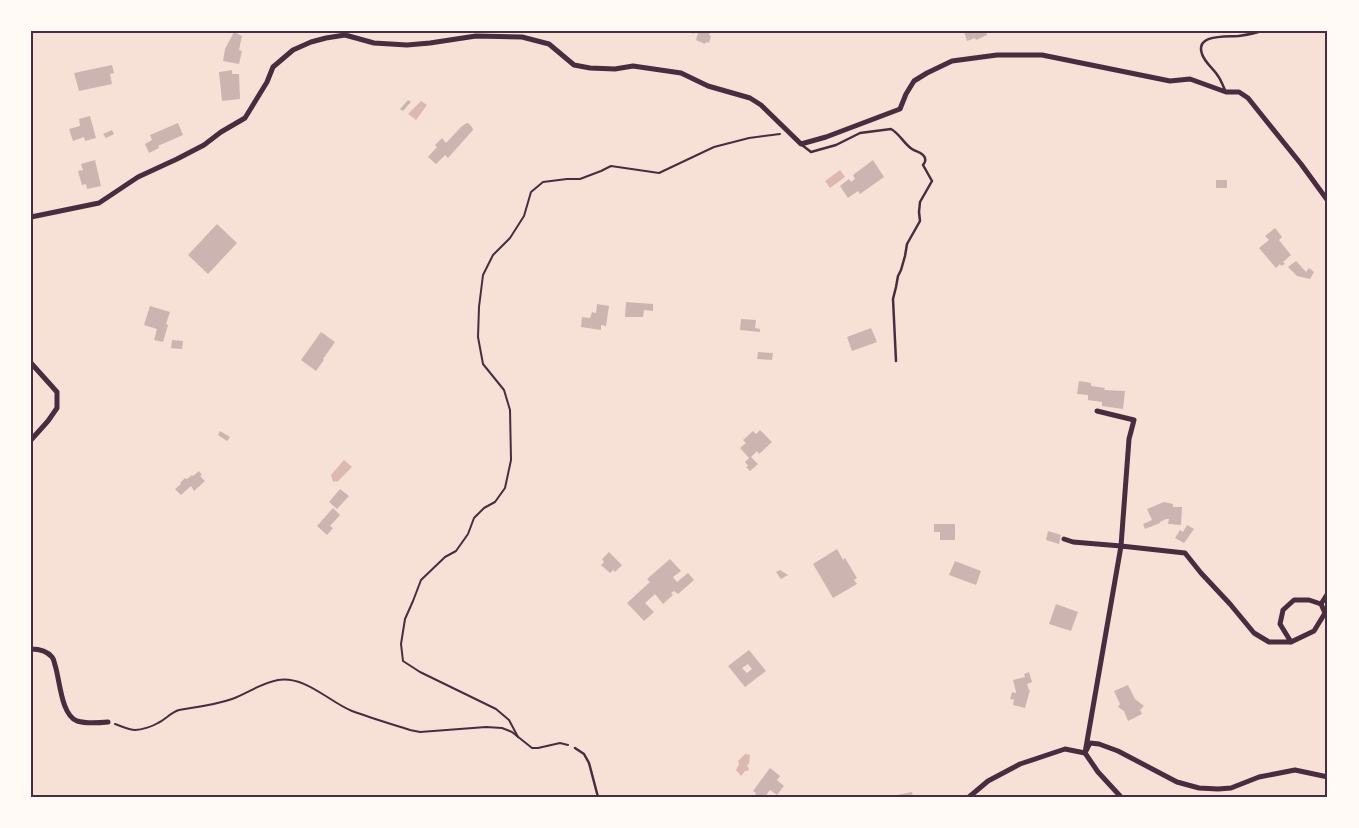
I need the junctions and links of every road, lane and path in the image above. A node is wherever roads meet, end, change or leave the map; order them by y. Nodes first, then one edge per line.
1 (1261, 31) edge
2 (1226, 92) junction
3 (792, 136) junction
4 (801, 144) junction
5 (1328, 201) edge
6 (31, 217) edge
7 (896, 361) dead end
8 (31, 363) edge
9 (1097, 411) dead end
10 (31, 440) edge
11 (1064, 539) dead end
12 (1121, 546) junction
13 (1328, 593) edge
14 (1321, 604) junction
15 (1291, 642) junction
16 (31, 649) edge
17 (108, 722) joint
18 (518, 737) junction
19 (575, 748) joint
20 (1085, 753) junction
21 (1328, 777) edge
22 (598, 797) edge
23 (969, 797) edge
24 (1120, 797) edge

1 - 2 lane
2 - 4 street
2 - 5 street
3 - 4 street
3 - 6 street
3 - 18 path
4 - 7 lane
8 - 10 street
9 - 12 street
11 - 12 street
12 - 15 street
12 - 20 street
13 - 14 street
14 - 15 street
14 - 15 street
16 - 17 street
17 - 18 path
18 - 19 path
19 - 22 lane
20 - 21 street
20 - 23 street
20 - 24 street

